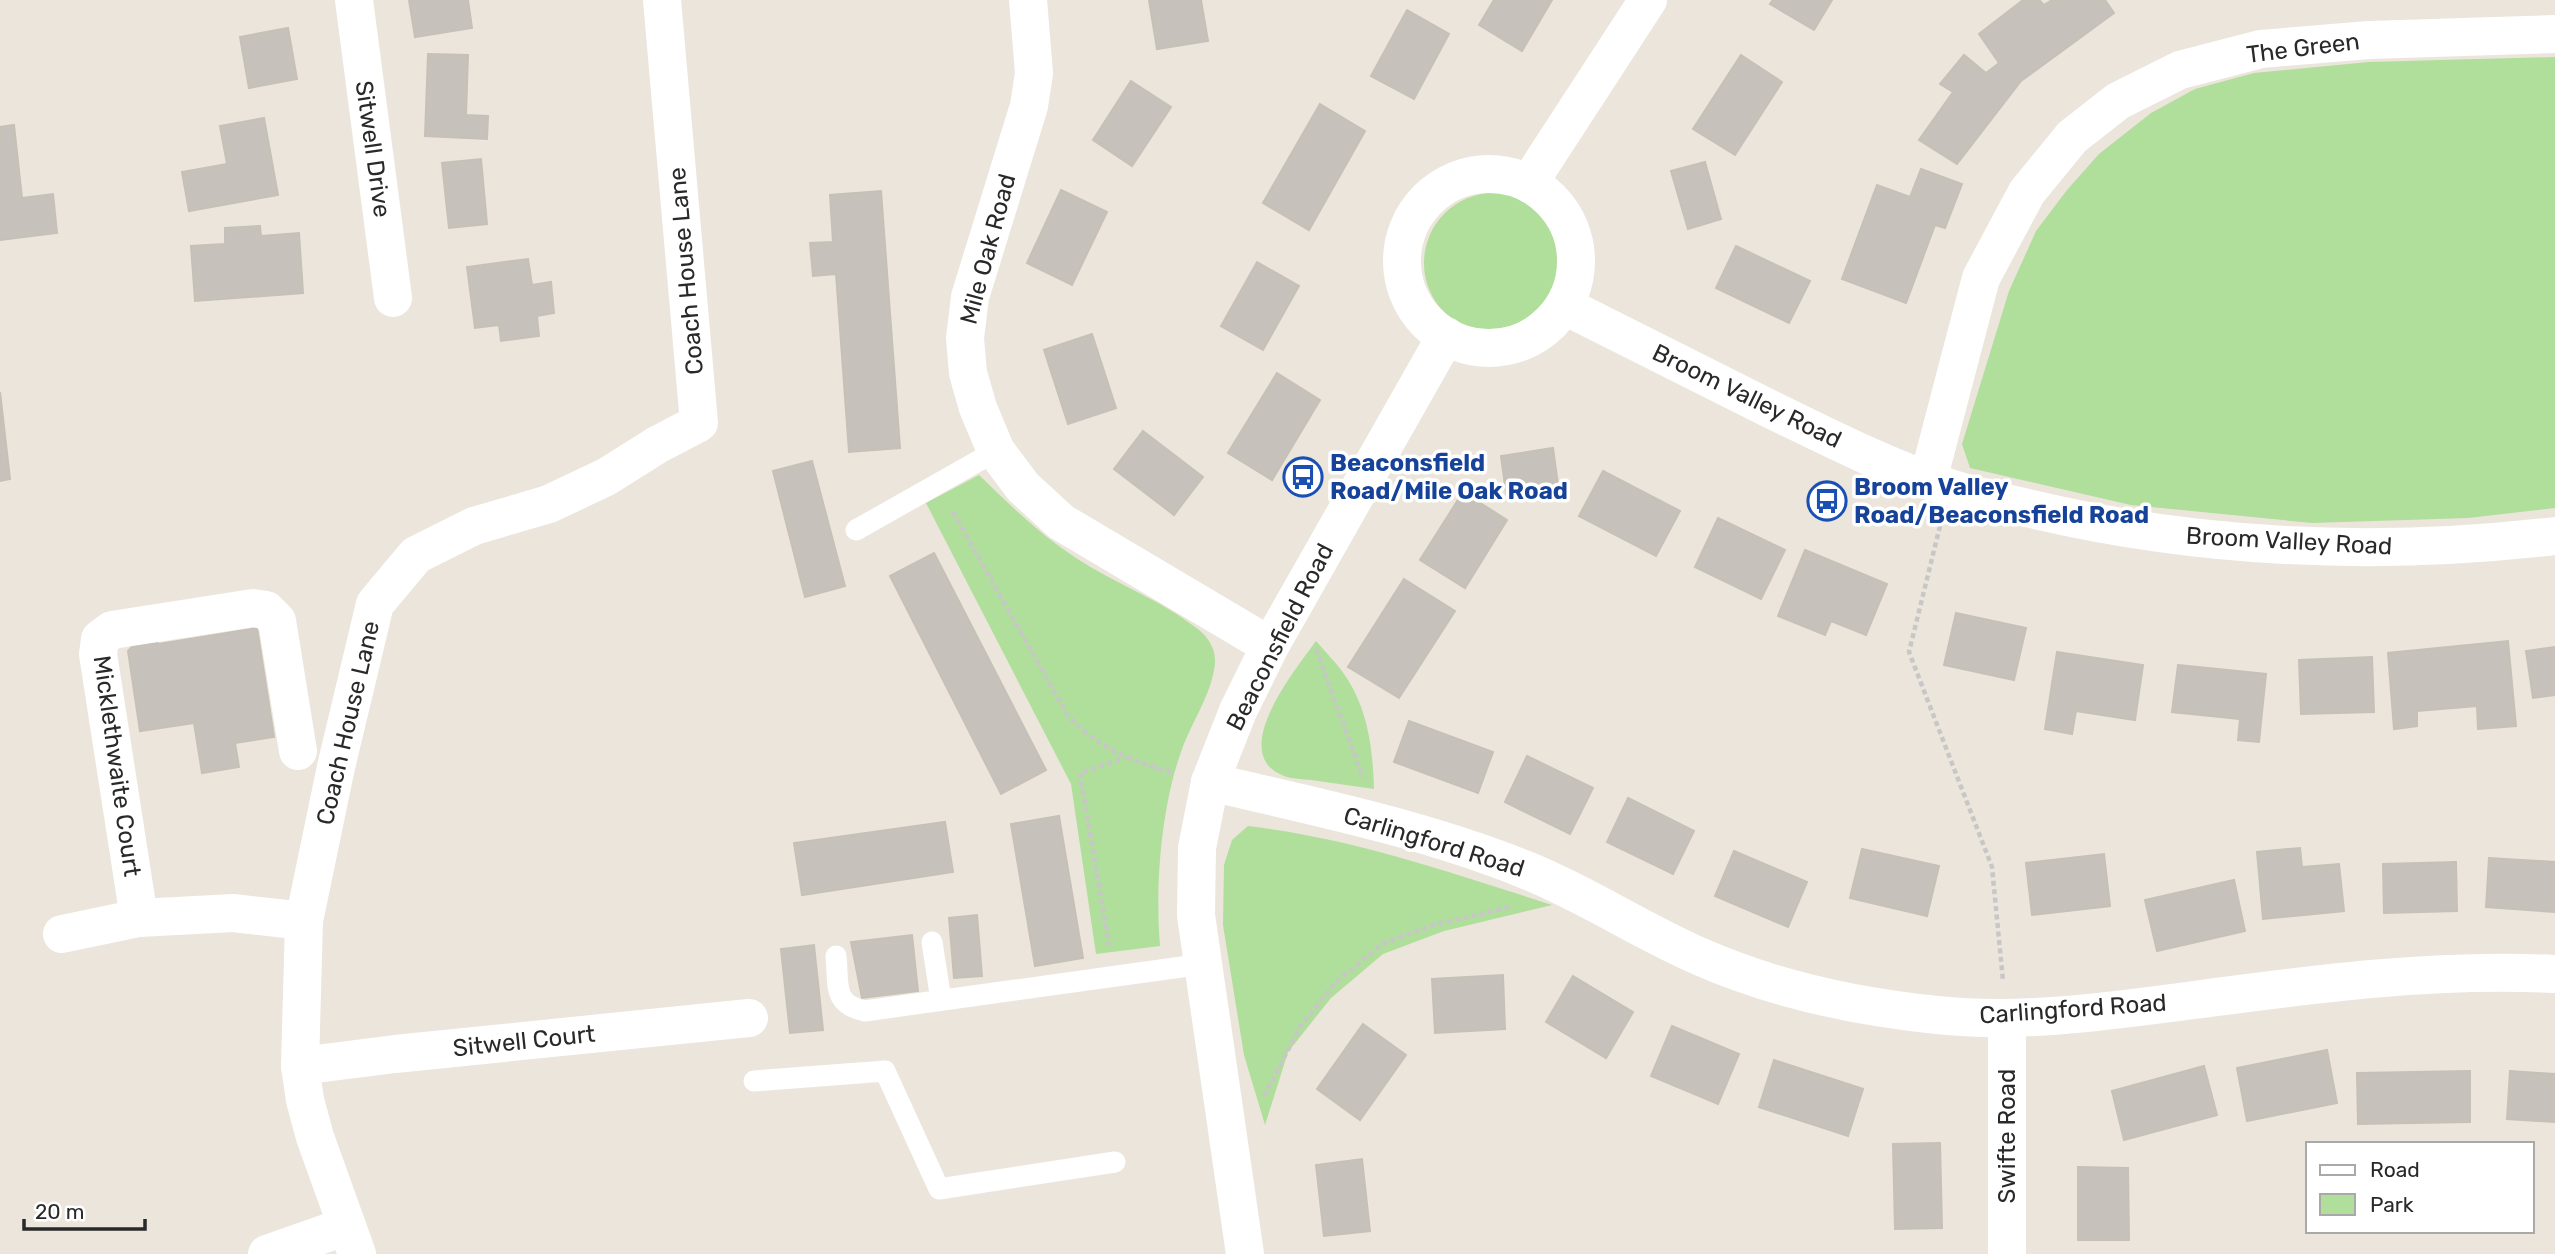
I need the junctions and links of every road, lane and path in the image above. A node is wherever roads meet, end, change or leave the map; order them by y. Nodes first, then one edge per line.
1 (354, 0) edge
2 (662, 0) edge
3 (1028, 0) edge
4 (1648, 0) edge
5 (2555, 34) edge
6 (1529, 183) junction
7 (393, 298) dead end
8 (1564, 306) junction
9 (1446, 336) junction
10 (996, 451) junction
11 (937, 483) junction
12 (1938, 484) junction
13 (856, 530) dead end
14 (2555, 536) edge
15 (1297, 598) junction
16 (1270, 646) junction
17 (298, 751) dead end
18 (1125, 758) junction
19 (1210, 782) junction
20 (1379, 821) junction
21 (1510, 907) dead end
22 (139, 918) junction
23 (303, 921) junction
24 (62, 934) dead end
25 (932, 942) dead end
26 (836, 956) dead end
27 (1203, 964) junction
28 (2555, 974) edge
29 (1114, 976) junction
30 (941, 1000) junction
31 (748, 1018) dead end
32 (2007, 1018) junction
33 (300, 1066) junction
34 (754, 1081) dead end
35 (1260, 1104) dead end
36 (1115, 1162) dead end
37 (352, 1240) edge
38 (267, 1254) edge
39 (1245, 1254) edge
40 (2007, 1254) edge

1 - 7 street, Sitwell Drive
2 - 23 street, Coach House Lane
3 - 10 street, Mile Oak Road
4 - 6 street
5 - 12 street, The Green
6 - 8 street
6 - 9 street
8 - 9 street
8 - 12 street, Broom Valley Road
9 - 15 street, Beaconsfield Road
10 - 11 lane
10 - 16 street, Mile Oak Road
11 - 13 lane
11 - 18 path
12 - 14 street, Broom Valley Road
12 - 32 path
15 - 16 street, Beaconsfield Road
15 - 20 path
16 - 19 street, Beaconsfield Road
17 - 22 street, Micklethwaite Court
18 - 19 path
18 - 29 path
19 - 20 street, Carlingford Road
19 - 27 street, Beaconsfield Road
20 - 32 street, Carlingford Road
21 - 35 path
22 - 23 street
22 - 24 street
23 - 33 street, Coach House Lane
25 - 30 lane
26 - 30 lane
27 - 29 lane
27 - 39 street, Beaconsfield Road
28 - 32 street, Carlingford Road
29 - 30 lane
31 - 33 street, Sitwell Court
32 - 40 street, Swifte Road
33 - 37 street, Coach House Lane
34 - 36 lane
37 - 38 street

